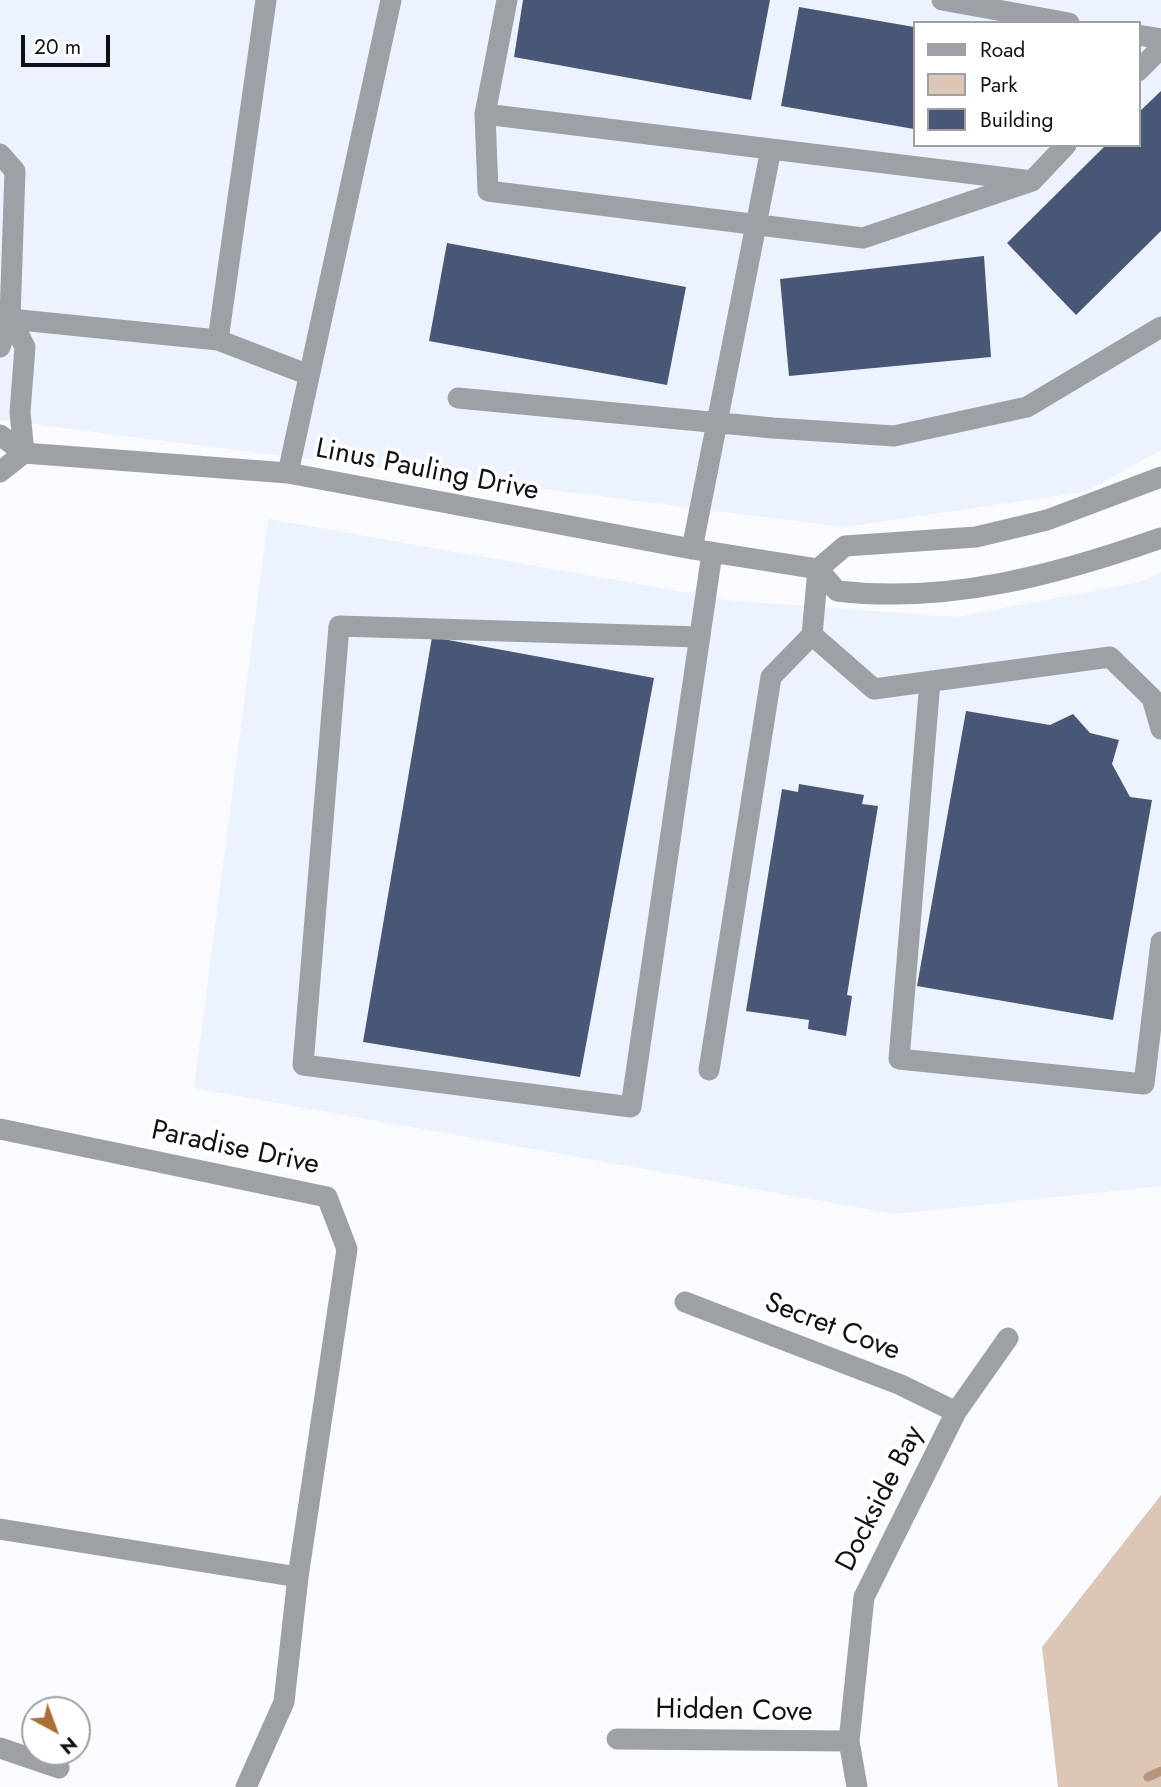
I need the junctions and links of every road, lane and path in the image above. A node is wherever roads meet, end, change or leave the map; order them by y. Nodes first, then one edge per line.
1 (265, 0) edge
2 (391, 0) edge
3 (507, 0) edge
4 (942, 0) edge
5 (1058, 21) edge
6 (1140, 35) edge
7 (1161, 39) edge
8 (1161, 48) edge
9 (1140, 69) edge
10 (485, 114) junction
11 (1064, 147) edge
12 (771, 149) junction
13 (0, 154) edge
14 (1032, 181) junction
15 (756, 225) junction
16 (5, 318) edge
17 (1161, 327) edge
18 (218, 340) junction
19 (0, 347) edge
20 (309, 375) junction
21 (458, 398) dead end
22 (716, 422) junction
23 (0, 435) edge
24 (23, 453) junction
25 (0, 472) edge
26 (288, 473) junction
27 (1161, 478) edge
28 (1161, 538) edge
29 (702, 551) junction
30 (818, 569) junction
31 (812, 635) junction
32 (700, 637) junction
33 (930, 681) junction
34 (1161, 729) edge
35 (1161, 942) edge
36 (709, 1070) dead end
37 (0, 1129) edge
38 (685, 1302) dead end
39 (1008, 1338) dead end
40 (956, 1412) junction
41 (0, 1529) edge
42 (298, 1577) junction
43 (617, 1739) dead end
44 (849, 1741) junction
45 (0, 1748) edge
46 (59, 1768) dead end
47 (246, 1787) edge
48 (857, 1787) edge

1 - 18 street
2 - 20 street
3 - 10 street
4 - 5 street
6 - 7 street
8 - 9 street
10 - 12 street
10 - 15 street
11 - 14 street
12 - 14 street
12 - 15 street
13 - 16 street
14 - 15 street
15 - 22 street
16 - 18 street
16 - 19 street
16 - 24 street
17 - 22 street
18 - 20 street
20 - 26 street
21 - 22 street
22 - 29 street
23 - 24 street
24 - 25 street
24 - 26 street, Linus Pauling Drive
26 - 29 street, Linus Pauling Drive
27 - 30 street
28 - 30 street
29 - 30 street, Linus Pauling Drive
29 - 32 street
30 - 31 street
31 - 33 street
31 - 36 street
32 - 32 street
33 - 34 street
33 - 35 street
37 - 42 street, Paradise Drive
38 - 40 street, Secret Cove
39 - 40 street, Dockside Bay
40 - 44 street, Dockside Bay
41 - 42 street
42 - 47 street, Paradise Drive
43 - 44 street, Hidden Cove
44 - 48 street, Dockside Bay
45 - 46 street

